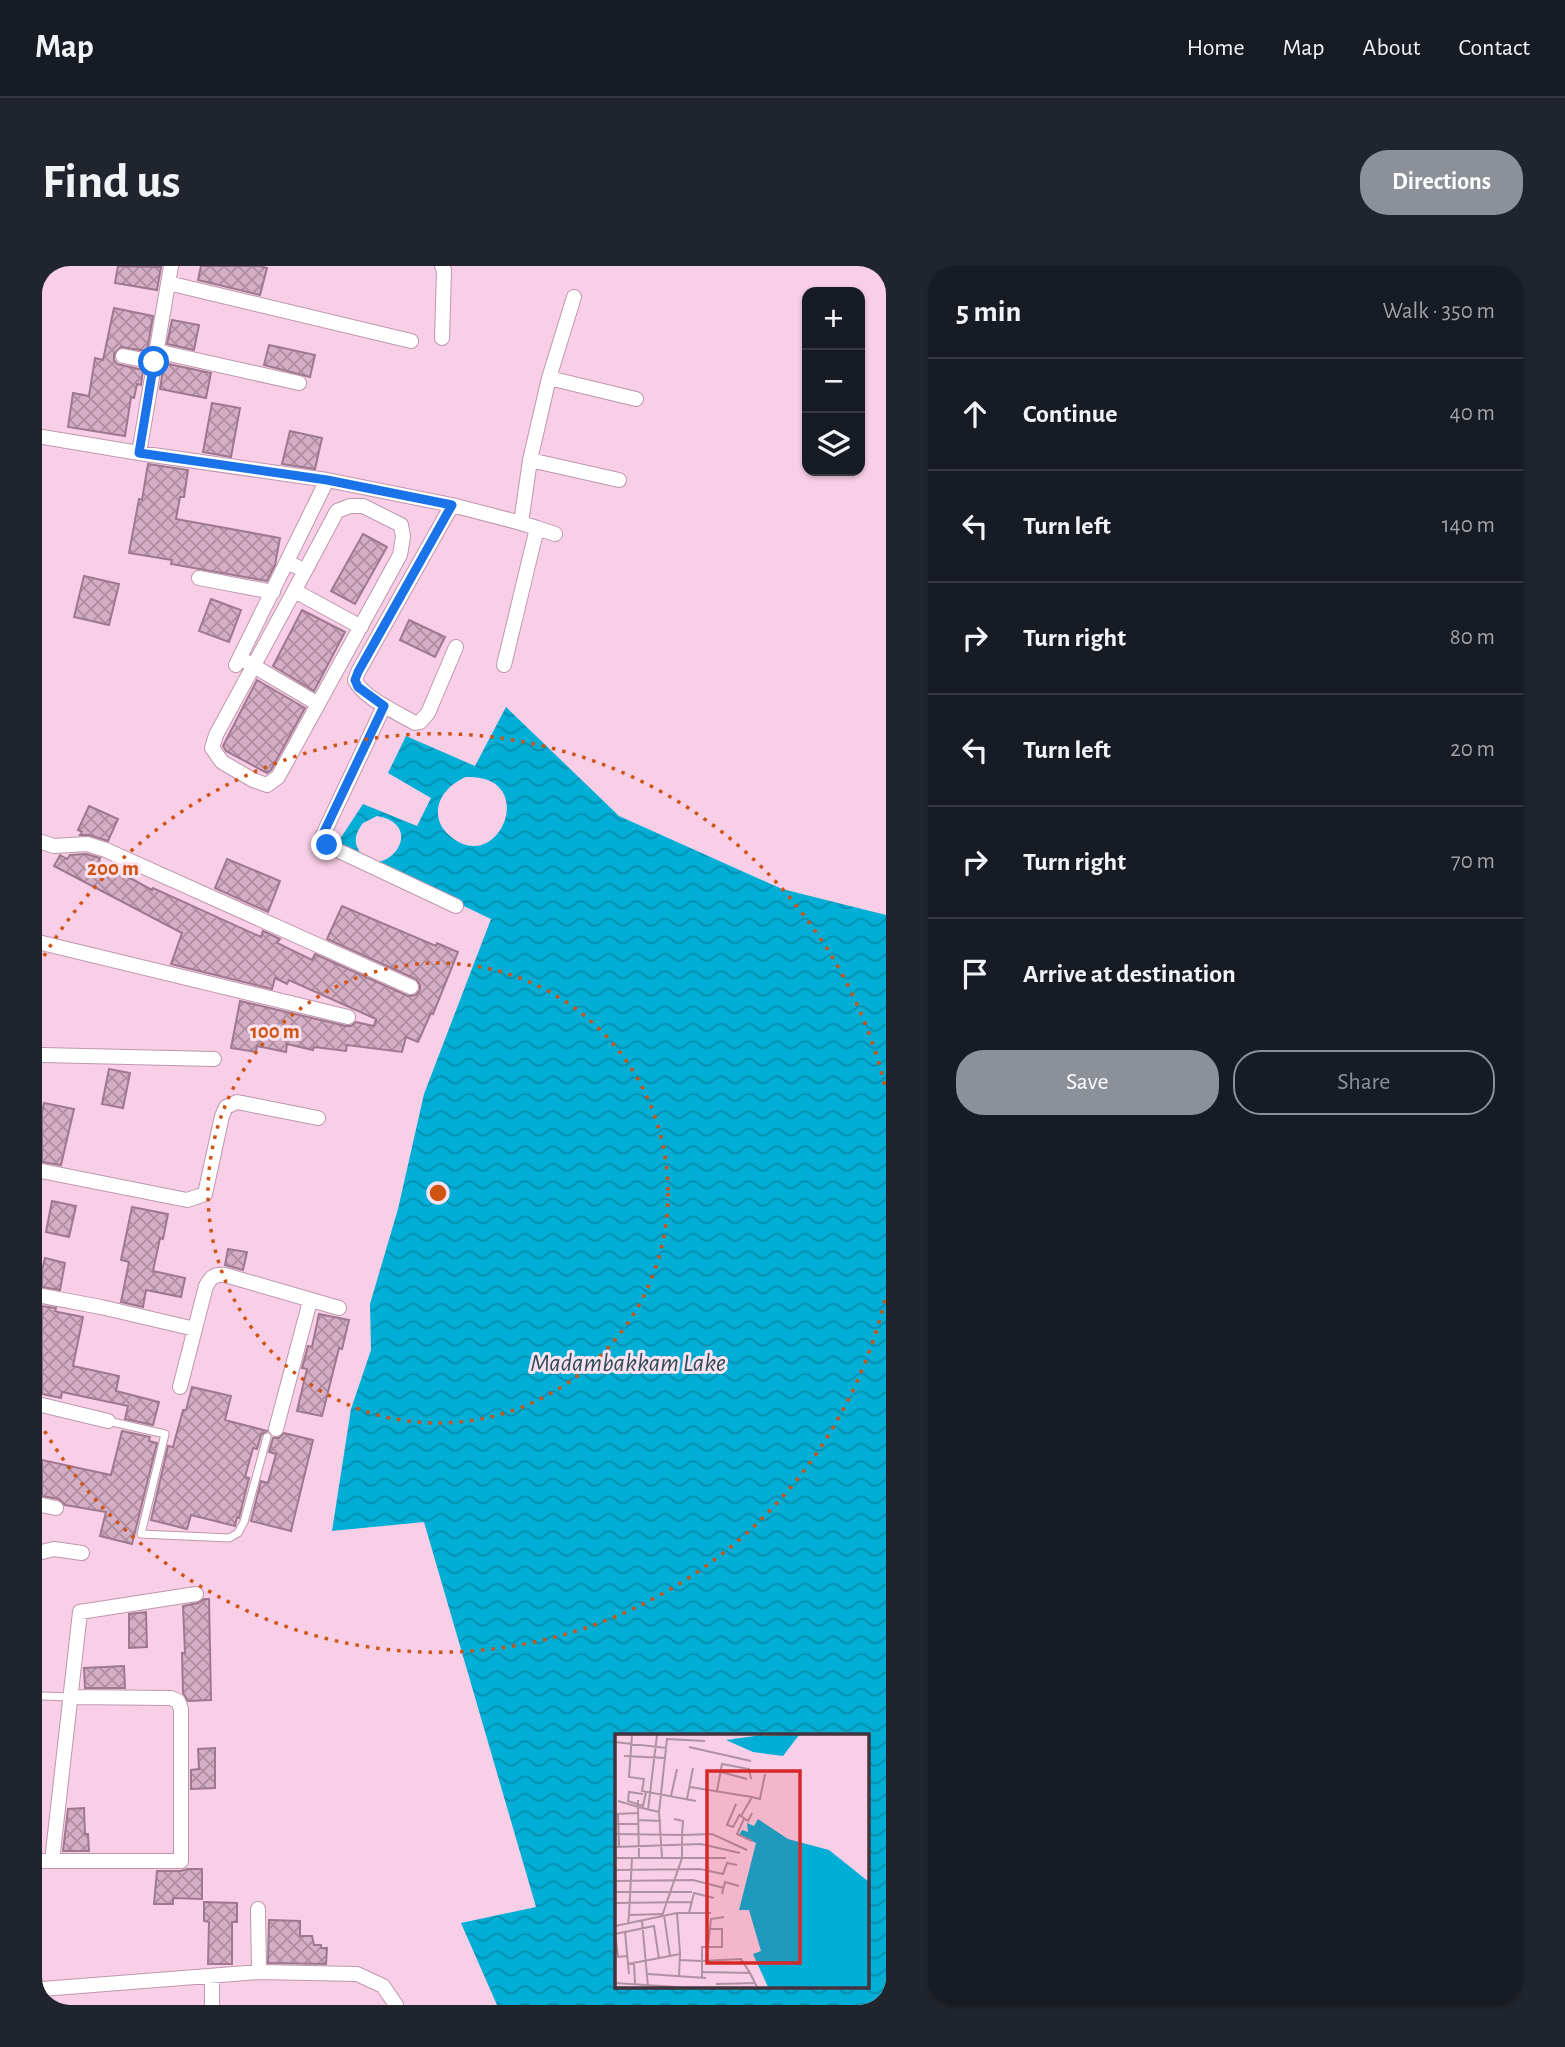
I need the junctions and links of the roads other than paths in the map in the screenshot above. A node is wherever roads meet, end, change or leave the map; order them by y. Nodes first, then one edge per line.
1 (171, 266) edge
2 (442, 266) edge
3 (168, 283) junction
4 (574, 297) dead end
5 (442, 338) dead end
6 (411, 341) dead end
7 (123, 356) dead end
8 (155, 357) junction
9 (549, 378) junction
10 (299, 383) dead end
11 (636, 399) dead end
12 (42, 437) edge
13 (139, 453) junction
14 (530, 460) junction
15 (327, 480) junction
16 (619, 480) dead end
17 (452, 505) junction
18 (521, 523) junction
19 (537, 528) junction
20 (555, 534) dead end
21 (288, 562) junction
22 (305, 571) junction
23 (199, 578) dead end
24 (295, 591) junction
25 (273, 592) junction
26 (361, 627) junction
27 (456, 647) dead end
28 (504, 665) dead end
29 (253, 666) junction
30 (318, 704) junction
31 (384, 706) junction
32 (42, 842) edge
33 (456, 906) dead end
34 (42, 943) edge
35 (411, 987) dead end
36 (348, 1017) dead end
37 (42, 1055) edge
38 (214, 1059) dead end
39 (318, 1118) dead end
40 (42, 1171) edge
41 (42, 1296) edge
42 (310, 1301) junction
43 (339, 1308) dead end
44 (195, 1329) junction
45 (180, 1387) dead end
46 (42, 1405) edge
47 (108, 1421) joint
48 (272, 1433) joint
49 (42, 1552) edge
50 (82, 1553) dead end
51 (196, 1594) dead end
52 (42, 1696) edge
53 (70, 1697) junction
54 (47, 1861) edge
55 (258, 1909) dead end
56 (258, 1972) junction
57 (212, 1977) junction
58 (42, 1989) edge
59 (212, 2005) edge
60 (396, 2005) edge

1 - 3 street
2 - 5 street
3 - 6 street
3 - 8 street
4 - 9 street
7 - 8 street
8 - 10 street
8 - 13 street
9 - 11 street
9 - 14 street
12 - 13 street
13 - 15 street
14 - 16 street
14 - 18 street
15 - 17 street
15 - 21 street
17 - 18 street
17 - 31 street
18 - 19 street
19 - 20 street
19 - 28 street
21 - 22 street
21 - 25 street
22 - 24 street
22 - 26 street
23 - 25 street
24 - 26 street
24 - 29 street
25 - 29 street
26 - 30 street
27 - 31 street
29 - 30 street
29 - 30 street
31 - 33 street
32 - 35 street
34 - 36 street
37 - 38 street
39 - 40 street
41 - 44 street
42 - 43 street
42 - 44 street
42 - 48 street
44 - 45 street
46 - 47 street
47 - 48 lane
49 - 50 street
51 - 53 street
52 - 53 lane
53 - 54 street
53 - 54 street
55 - 56 street
56 - 57 street
56 - 60 street
57 - 58 street
57 - 59 street

